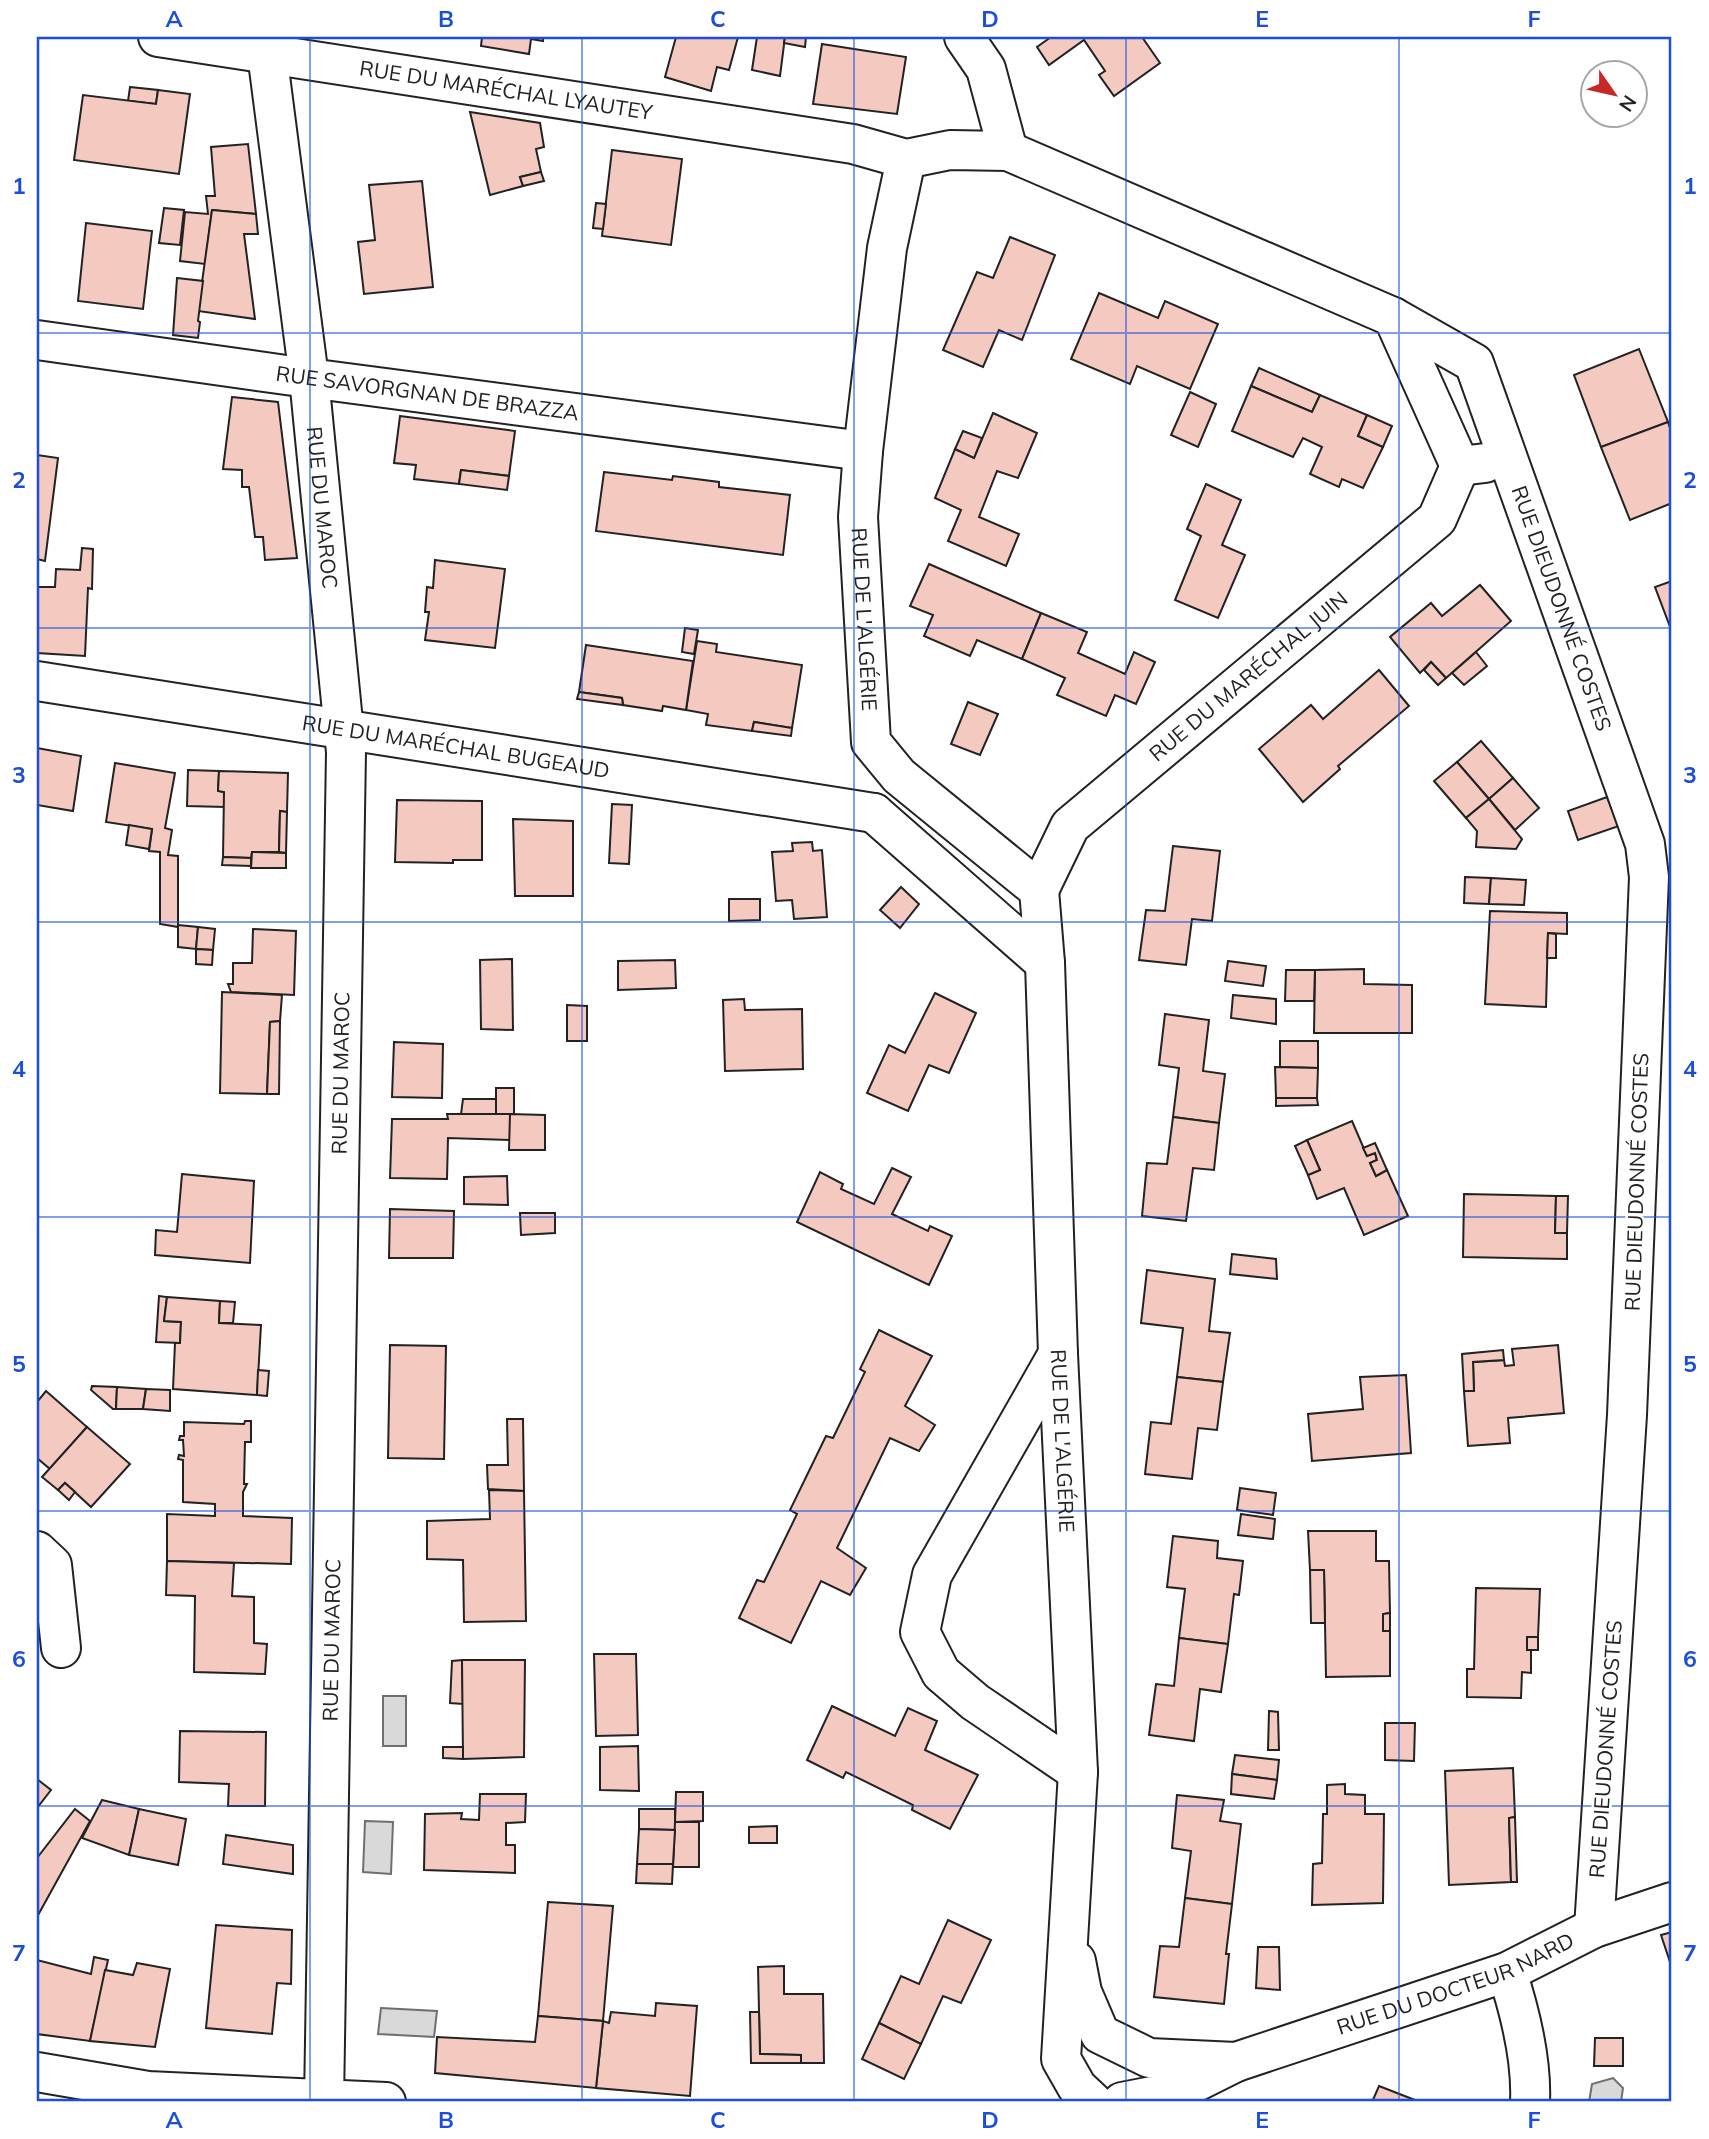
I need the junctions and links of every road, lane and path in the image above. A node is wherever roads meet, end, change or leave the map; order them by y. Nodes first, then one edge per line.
1 (964, 37) edge
2 (173, 38) edge
3 (267, 54) junction
4 (1008, 151) junction
5 (905, 159) junction
6 (1393, 317) junction
7 (37, 340) edge
8 (309, 378) junction
9 (863, 451) junction
10 (1508, 460) junction
11 (1460, 466) junction
12 (37, 681) edge
13 (345, 728) junction
14 (899, 776) junction
15 (874, 813) junction
16 (1039, 890) junction
17 (1045, 963) junction
18 (1058, 1354) junction
19 (37, 1551) edge
20 (61, 1648) dead end
21 (1078, 1772) junction
22 (1672, 1902) edge
23 (1068, 1918) junction
24 (1594, 1928) junction
25 (1507, 1972) junction
26 (1100, 2034) junction
27 (1236, 2062) junction
28 (37, 2072) edge
29 (1078, 2097) edge
30 (324, 2100) edge
31 (386, 2102) edge
32 (1122, 2102) edge
33 (1530, 2102) edge

1 - 4 street
2 - 3 street, RUE DU MARÉCHAL LYAUTEY
3 - 5 street, RUE DU MARÉCHAL LYAUTEY
3 - 8 street, RUE DU MAROC
4 - 5 street
4 - 6 street
5 - 9 street, RUE DE L'ALGÉRIE
6 - 10 street
6 - 11 street
7 - 8 street, RUE SAVORGNAN DE BRAZZA
8 - 9 street, RUE SAVORGNAN DE BRAZZA
8 - 13 street, RUE DU MAROC
9 - 14 street, RUE DE L'ALGÉRIE
10 - 11 street
10 - 24 street, RUE DIEUDONNÉ COSTES
11 - 16 street, RUE DU MARÉCHAL JUIN
12 - 13 street, RUE DU MARÉCHAL BUGEAUD
13 - 15 street, RUE DU MARÉCHAL BUGEAUD
13 - 30 street, RUE DU MAROC
14 - 15 street
14 - 16 street, RUE DE L'ALGÉRIE
15 - 17 street
16 - 17 street, RUE DE L'ALGÉRIE
17 - 18 street, RUE DE L'ALGÉRIE
18 - 21 street, RUE DE L'ALGÉRIE
18 - 21 street
19 - 20 street
21 - 23 street, RUE DE L'ALGÉRIE
22 - 24 street, RUE DU DOCTEUR NARD
23 - 26 street
23 - 29 street
24 - 25 street, RUE DU DOCTEUR NARD
25 - 27 street, RUE DU DOCTEUR NARD
25 - 33 street
26 - 27 street, RUE DU DOCTEUR NARD
26 - 29 street
27 - 32 street, RUE DU DOCTEUR NARD
28 - 30 street
30 - 31 street

